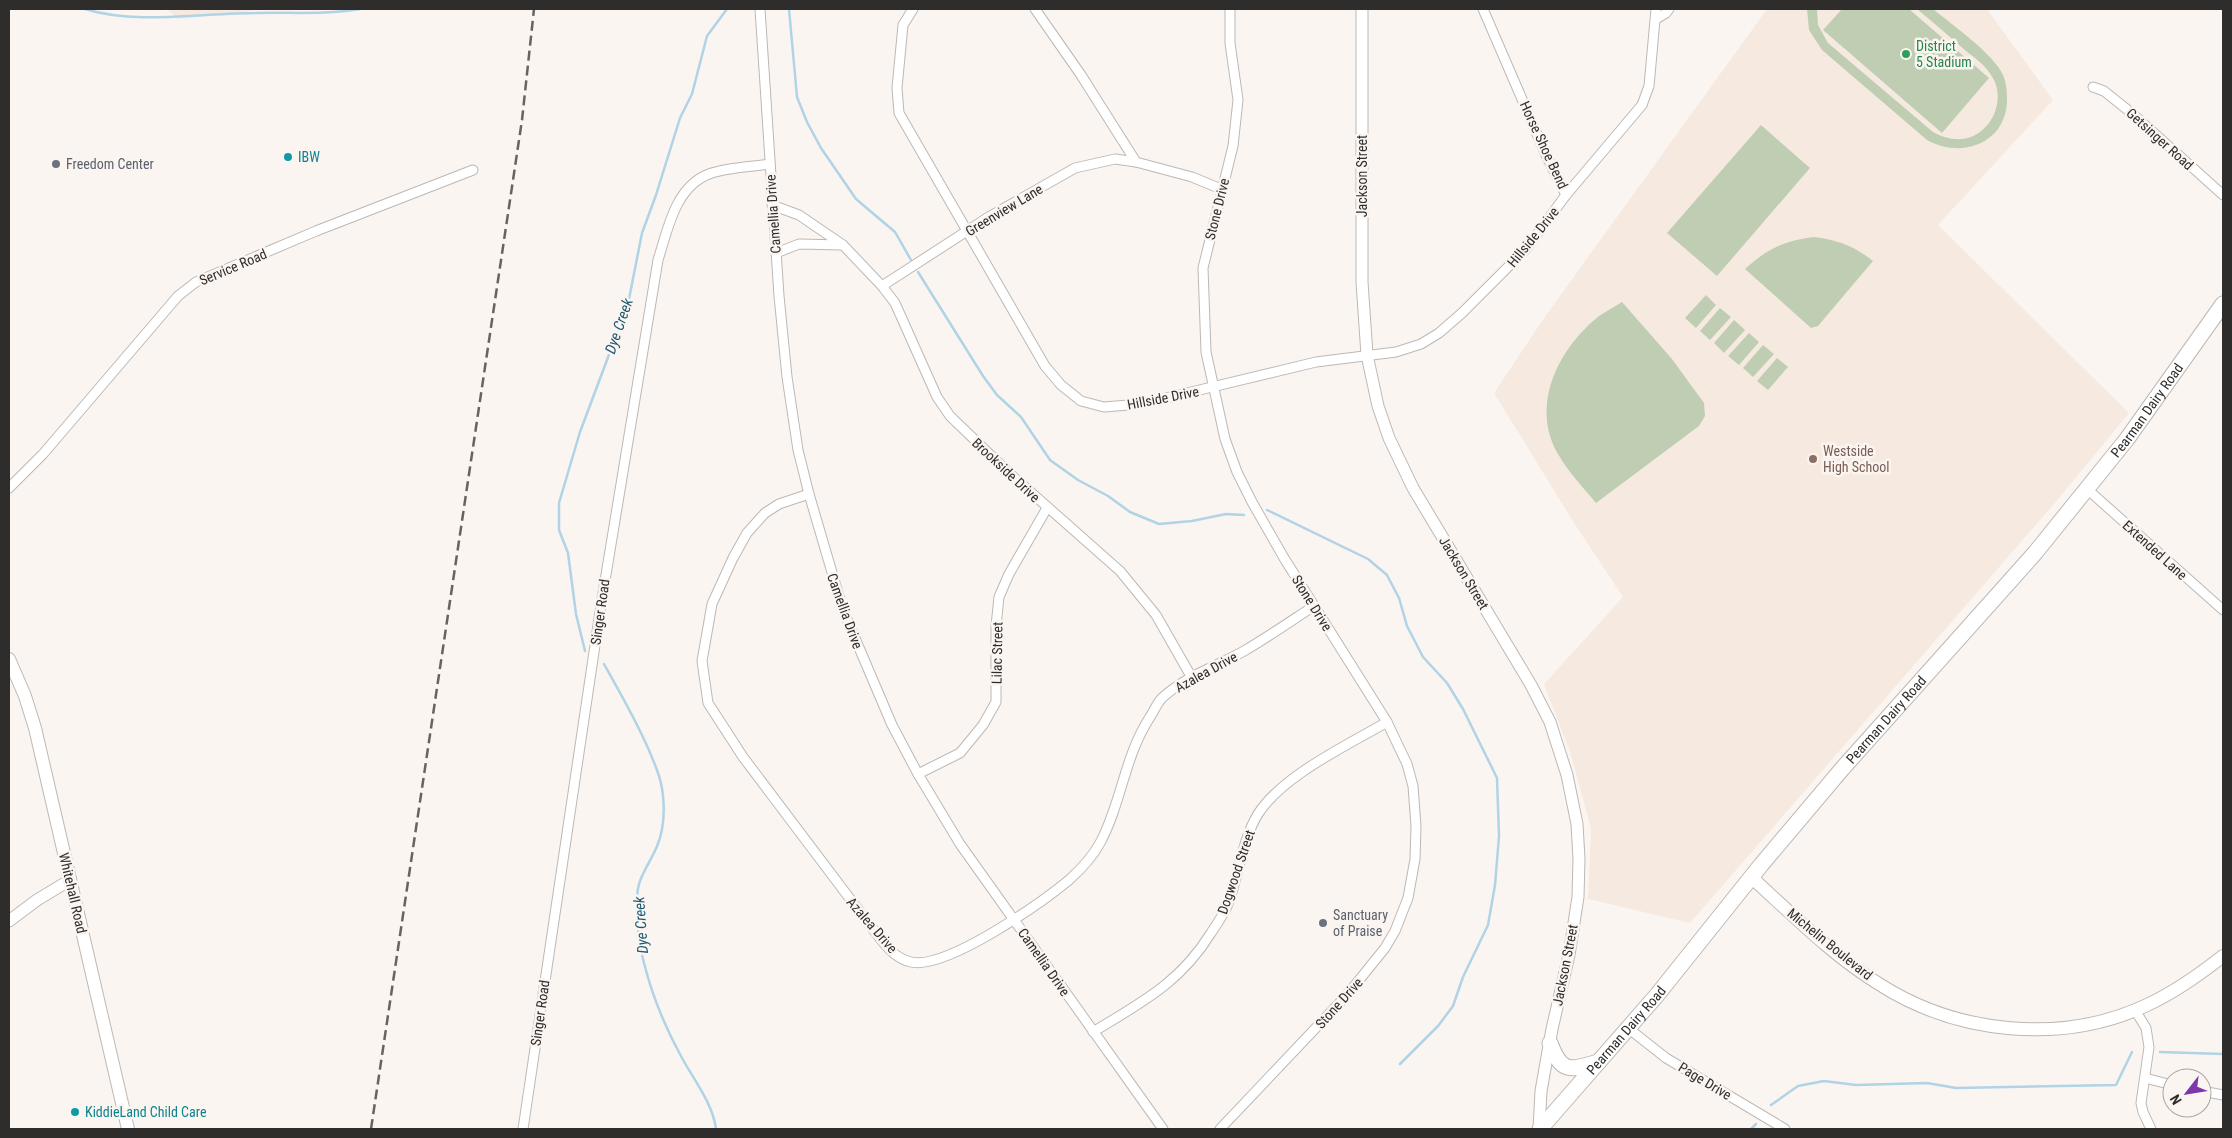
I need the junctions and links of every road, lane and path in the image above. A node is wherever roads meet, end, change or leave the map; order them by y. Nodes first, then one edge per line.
1 (760, 9) edge
2 (913, 9) edge
3 (1035, 9) edge
4 (1230, 9) edge
5 (1362, 9) edge
6 (1483, 9) edge
7 (1656, 9) edge
8 (1669, 9) edge
9 (1656, 19) junction
10 (2093, 87) dead end
11 (1136, 162) junction
12 (770, 164) junction
13 (473, 170) dead end
14 (1221, 189) junction
15 (1566, 195) junction
16 (2223, 196) edge
17 (772, 205) junction
18 (967, 232) junction
19 (844, 245) junction
20 (776, 253) junction
21 (882, 286) junction
22 (2223, 304) edge
23 (1367, 355) junction
24 (1214, 387) junction
25 (9, 488) edge
26 (2087, 489) junction
27 (809, 494) junction
28 (1047, 508) junction
29 (1314, 606) junction
30 (2223, 610) edge
31 (9, 659) edge
32 (1192, 678) junction
33 (1387, 722) junction
34 (918, 774) junction
35 (1751, 877) junction
36 (70, 880) junction
37 (1013, 919) junction
38 (9, 921) edge
39 (2223, 956) edge
40 (2135, 1010) junction
41 (1628, 1028) junction
42 (1094, 1032) junction
43 (1550, 1043) junction
44 (1600, 1062) junction
45 (2145, 1078) junction
46 (2162, 1082) edge
47 (128, 1129) edge
48 (523, 1129) edge
49 (1163, 1129) edge
50 (1220, 1129) edge
51 (1539, 1129) edge
52 (1785, 1129) edge
53 (2152, 1129) edge

1 - 12 street, Camellia Drive
2 - 18 street, Hillside Drive
3 - 11 street
4 - 14 street, Stone Drive
5 - 23 street, Jackson Street
6 - 15 street, Horse Shoe Bend
7 - 9 street, Horse Shoe Bend
8 - 9 street
9 - 15 street, Horse Shoe Bend
10 - 16 street, Getsinger Road
11 - 14 street
11 - 18 street, Greenview Lane
12 - 17 street, Camellia Drive
12 - 48 street, Singer Road
13 - 25 street, Service Road
14 - 24 street, Stone Drive
15 - 23 street, Hillside Drive
17 - 19 street, Brookside Drive
17 - 20 street, Camellia Drive
18 - 21 street, Greenview Lane
18 - 24 street, Hillside Drive
19 - 20 street
19 - 21 street, Brookside Drive
20 - 27 street, Camellia Drive
21 - 28 street, Brookside Drive
22 - 26 highway, Pearman Dairy Road
23 - 24 street, Hillside Drive
23 - 43 street, Jackson Street
24 - 29 street, Stone Drive
26 - 30 street, Extended Lane
26 - 35 highway, Pearman Dairy Road
27 - 34 street, Camellia Drive
27 - 37 street, Azalea Drive
28 - 32 street, Brookside Drive
28 - 34 street, Lilac Street
29 - 32 street, Azalea Drive
29 - 33 street, Stone Drive
31 - 36 main road, Whitehall Road
32 - 37 street, Azalea Drive
33 - 42 street, Dogwood Street
33 - 50 street, Stone Drive
34 - 37 street, Camellia Drive
35 - 40 main road, Michelin Boulevard
35 - 41 highway, Pearman Dairy Road
36 - 38 street
36 - 47 main road, Whitehall Road
37 - 42 street, Camellia Drive
39 - 40 main road, Michelin Boulevard
40 - 45 street
41 - 44 highway, Pearman Dairy Road
41 - 52 street, Page Drive
42 - 49 street, Camellia Drive
43 - 44 highway
43 - 51 street, Jackson Street
44 - 51 highway, Pearman Dairy Road
45 - 46 street
45 - 53 street

